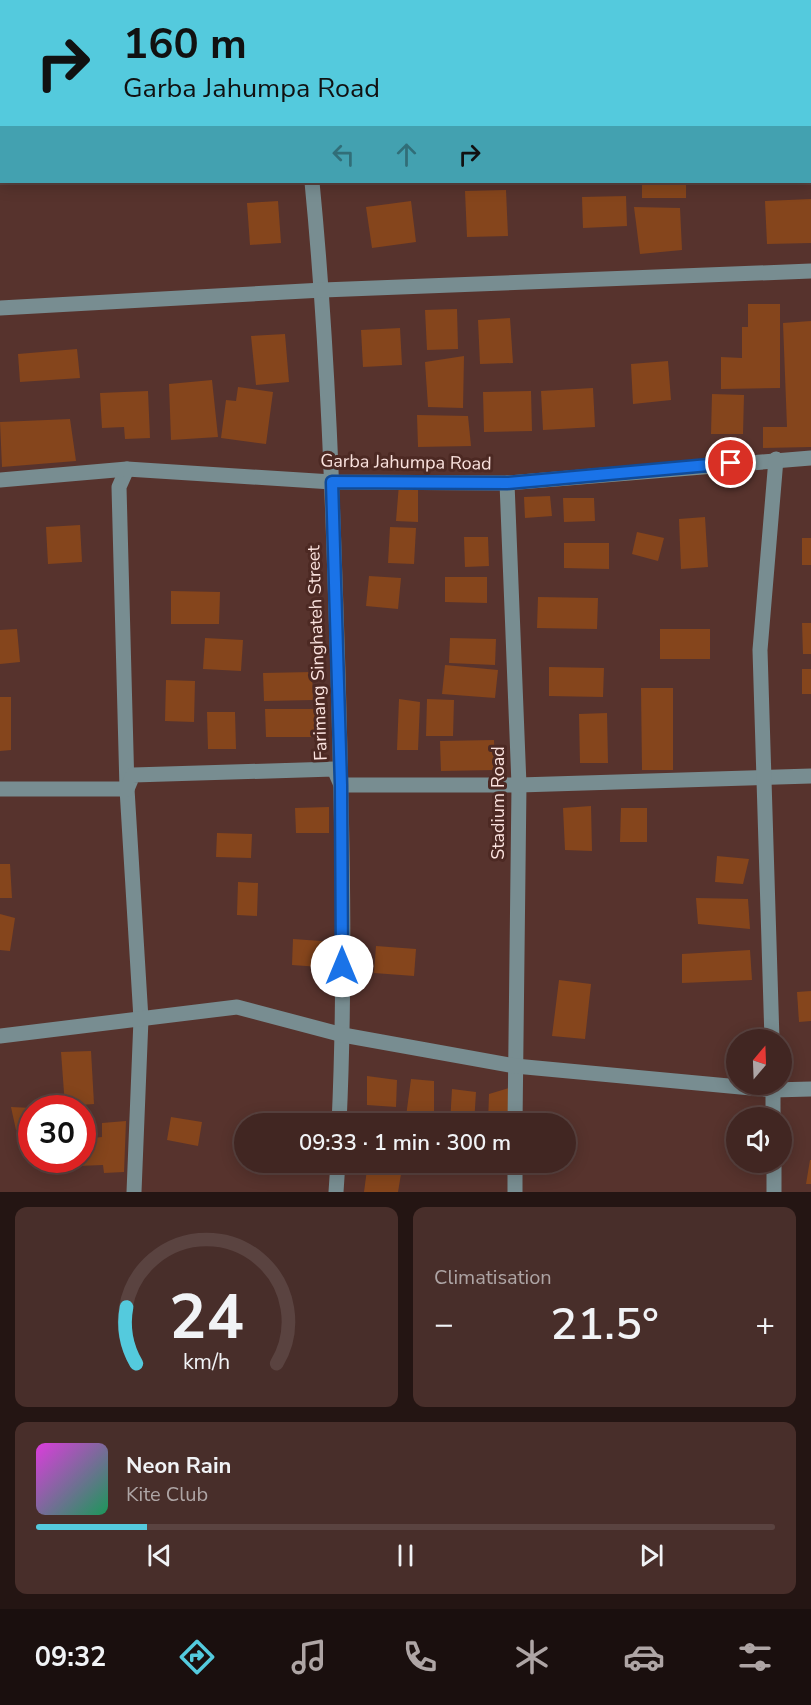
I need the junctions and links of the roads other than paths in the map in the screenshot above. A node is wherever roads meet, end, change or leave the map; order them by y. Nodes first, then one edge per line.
1 (312, 183) edge
2 (811, 271) edge
3 (323, 290) junction
4 (0, 308) edge
5 (811, 458) edge
6 (776, 459) junction
7 (127, 469) junction
8 (0, 480) edge
9 (332, 482) junction
10 (507, 483) junction
11 (811, 776) edge
12 (763, 778) junction
13 (341, 785) junction
14 (519, 785) junction
15 (0, 789) edge
16 (127, 789) junction
17 (141, 1019) junction
18 (772, 1029) edge
19 (343, 1035) junction
20 (0, 1036) edge
21 (515, 1066) junction
22 (726, 1083) edge
23 (792, 1088) edge
24 (811, 1089) edge
25 (792, 1091) edge
26 (811, 1095) edge
27 (339, 1113) edge
28 (515, 1113) edge
29 (337, 1173) edge
30 (515, 1173) edge
31 (774, 1173) edge
32 (134, 1192) edge
33 (336, 1192) edge
34 (515, 1192) edge
35 (774, 1192) edge

1 - 3 street, Farimang Singhateh Street
2 - 3 street
3 - 4 street
3 - 9 street, Farimang Singhateh Street
5 - 6 street, Garba Jahumpa Road
6 - 10 street, Garba Jahumpa Road
6 - 12 street
7 - 8 street, Garba Jahumpa Road
7 - 9 street, Garba Jahumpa Road
7 - 16 street
9 - 10 street, Garba Jahumpa Road
9 - 13 street, Farimang Singhateh Street
10 - 14 street, Stadium Road
11 - 12 street
12 - 14 street
12 - 18 street
13 - 14 street
13 - 16 street
13 - 19 street, Farimang Singhateh Street
14 - 21 street, Stadium Road
15 - 16 street
16 - 17 street
17 - 19 street
17 - 20 street
17 - 32 street
19 - 21 street
19 - 27 street, Farimang Singhateh Street
21 - 22 street
21 - 28 street, Stadium Road
23 - 24 street
25 - 26 street
29 - 33 street
30 - 34 street
31 - 35 street

